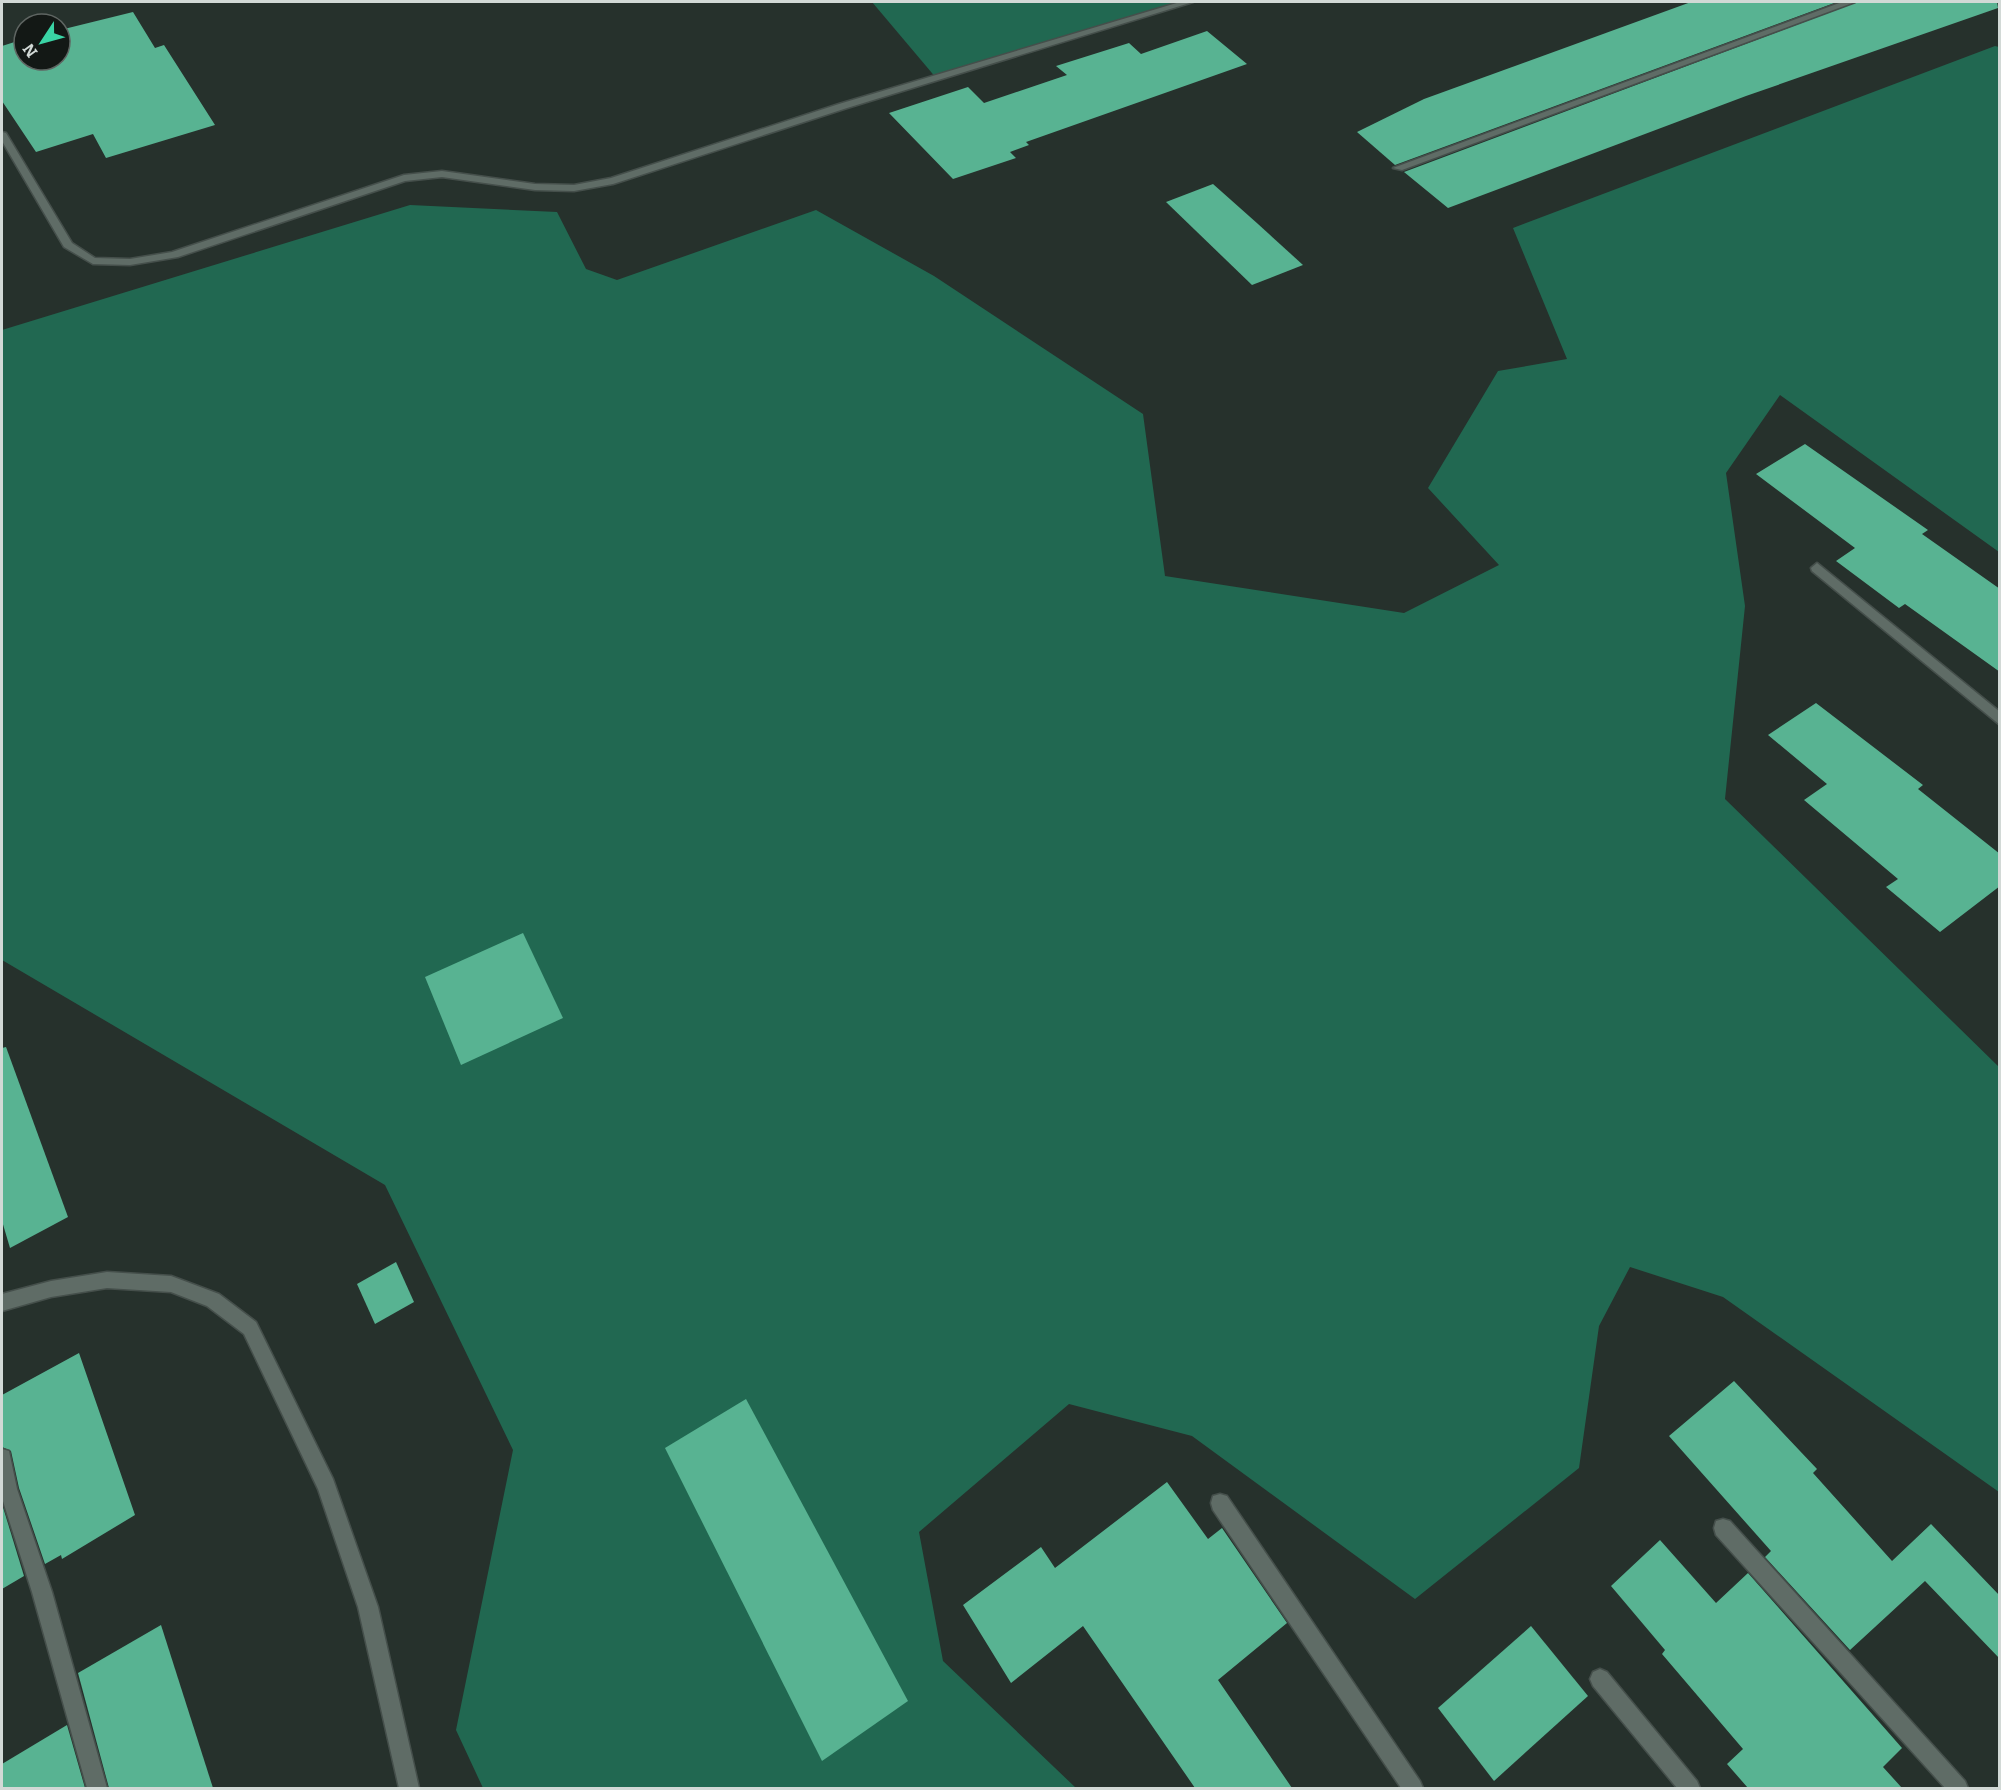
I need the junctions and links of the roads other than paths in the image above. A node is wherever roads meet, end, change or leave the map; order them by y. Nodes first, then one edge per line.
1 (1188, 2) edge
2 (1850, 2) edge
3 (2, 135) edge
4 (1398, 168) dead end
5 (1817, 568) dead end
6 (2000, 720) edge
7 (2, 1303) edge
8 (2, 1458) edge
9 (1220, 1503) dead end
10 (1723, 1528) dead end
11 (1600, 1679) dead end
12 (97, 1788) edge
13 (409, 1788) edge
14 (1413, 1788) edge
15 (1690, 1788) edge
16 (1958, 1788) edge

1 - 3 street
2 - 4 street
5 - 6 street
7 - 13 street
8 - 12 street
9 - 14 street
10 - 16 street
11 - 15 street

